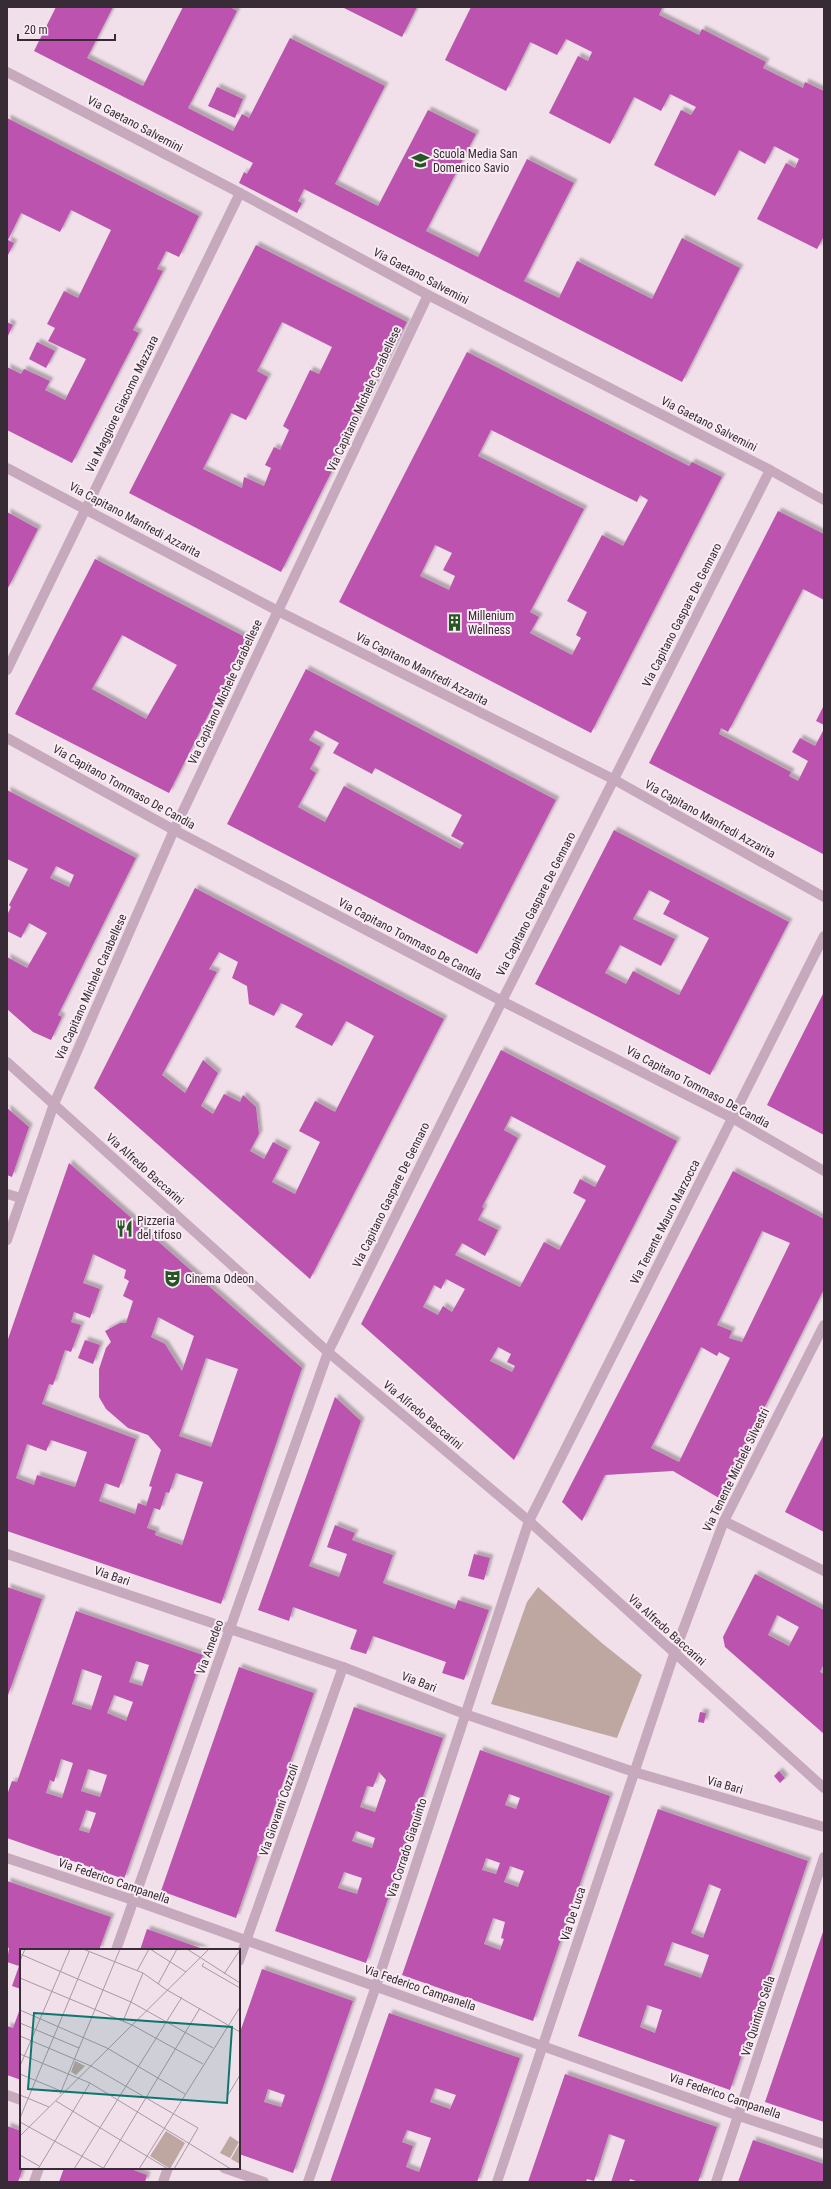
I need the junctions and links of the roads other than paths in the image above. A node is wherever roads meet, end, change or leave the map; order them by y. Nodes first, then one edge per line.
1 (7, 72) edge
2 (240, 193) junction
3 (428, 295) junction
4 (7, 468) edge
5 (770, 470) junction
6 (824, 500) edge
7 (86, 508) junction
8 (278, 611) junction
9 (7, 670) edge
10 (7, 738) edge
11 (613, 780) junction
12 (174, 830) junction
13 (824, 897) edge
14 (824, 936) edge
15 (502, 1001) junction
16 (7, 1062) edge
17 (54, 1104) junction
18 (732, 1118) junction
19 (824, 1170) edge
20 (7, 1194) edge
21 (21, 1198) junction
22 (7, 1240) edge
23 (824, 1325) edge
24 (328, 1352) junction
25 (529, 1521) junction
26 (724, 1521) junction
27 (7, 1554) edge
28 (824, 1571) edge
29 (230, 1629) junction
30 (674, 1654) junction
31 (343, 1667) junction
32 (465, 1714) junction
33 (634, 1772) junction
34 (824, 1788) edge
35 (824, 1827) edge
36 (824, 1857) edge
37 (7, 1858) edge
38 (133, 1900) junction
39 (246, 1941) junction
40 (116, 1949) edge
41 (240, 1958) edge
42 (376, 1986) junction
43 (544, 2045) junction
44 (7, 2095) edge
45 (20, 2100) edge
46 (739, 2116) junction
47 (824, 2144) edge
48 (39, 2169) edge
49 (168, 2169) edge
50 (227, 2169) edge
51 (34, 2182) edge
52 (163, 2182) edge
53 (264, 2182) edge
54 (308, 2182) edge
55 (497, 2182) edge
56 (716, 2182) edge

1 - 2 street, Via Gaetano Salvemini
2 - 3 street, Via Gaetano Salvemini
2 - 7 street, Via Maggiore Giacomo Mazzara
3 - 5 street, Via Gaetano Salvemini
3 - 8 street, Via Capitano Michele Carabellese
4 - 7 street, Via Capitano Manfredi Azzarita
5 - 6 street, Via Gaetano Salvemini
5 - 11 street, Via Capitano Gaspare De Gennaro
7 - 8 street, Via Capitano Manfredi Azzarita
7 - 9 street, Via Maggiore Giacomo Mazzara
8 - 11 street, Via Capitano Manfredi Azzarita
8 - 12 street, Via Capitano Michele Carabellese
10 - 12 street, Via Capitano Tommaso De Candia
11 - 13 street, Via Capitano Manfredi Azzarita
11 - 15 street, Via Capitano Gaspare De Gennaro
12 - 15 street, Via Capitano Tommaso De Candia
12 - 17 street, Via Capitano Michele Carabellese
14 - 18 street, Via Tenente Mauro Marzocca
15 - 18 street, Via Capitano Tommaso De Candia
15 - 24 street, Via Capitano Gaspare De Gennaro
16 - 17 street, Via Alfredo Baccarini
17 - 21 street, Via Capitano Michele Carabellese
17 - 24 street, Via Alfredo Baccarini
18 - 19 street, Via Capitano Tommaso De Candia
18 - 25 street, Via Tenente Mauro Marzocca
20 - 21 street
21 - 22 street, Via Capitano Michele Carabellese
23 - 26 street, Via Tenente Michele Silvestri
24 - 25 street, Via Alfredo Baccarini
24 - 29 street, Via Amedeo
25 - 30 street, Via Alfredo Baccarini
25 - 32 street, Via Corrado Giaquinto
26 - 28 street
26 - 30 street, Via Tenente Michele Silvestri
27 - 29 street, Via Bari
29 - 31 street, Via Bari
29 - 38 street, Via Amedeo
30 - 33 street, Via De Luca
30 - 34 street, Via Alfredo Baccarini
31 - 32 street, Via Bari
31 - 39 street, Via Giovanni Cozzoli
32 - 33 street, Via Bari
32 - 42 street, Via Corrado Giaquinto
33 - 35 street, Via Bari
33 - 43 street, Via De Luca
36 - 46 street, Via Quintino Sella
37 - 38 street, Via Federico Campanella
38 - 39 street, Via Federico Campanella
38 - 40 street, Via Amedeo
39 - 41 street, Via Giovanni Cozzoli
39 - 42 street, Via Federico Campanella
42 - 43 street, Via Federico Campanella
42 - 54 street, Via Corrado Giaquinto
43 - 46 street, Via Federico Campanella
43 - 55 street, Via De Luca
44 - 45 street
46 - 47 street, Via Federico Campanella
46 - 56 street, Via Quintino Sella
48 - 51 street
49 - 52 street
50 - 53 street

